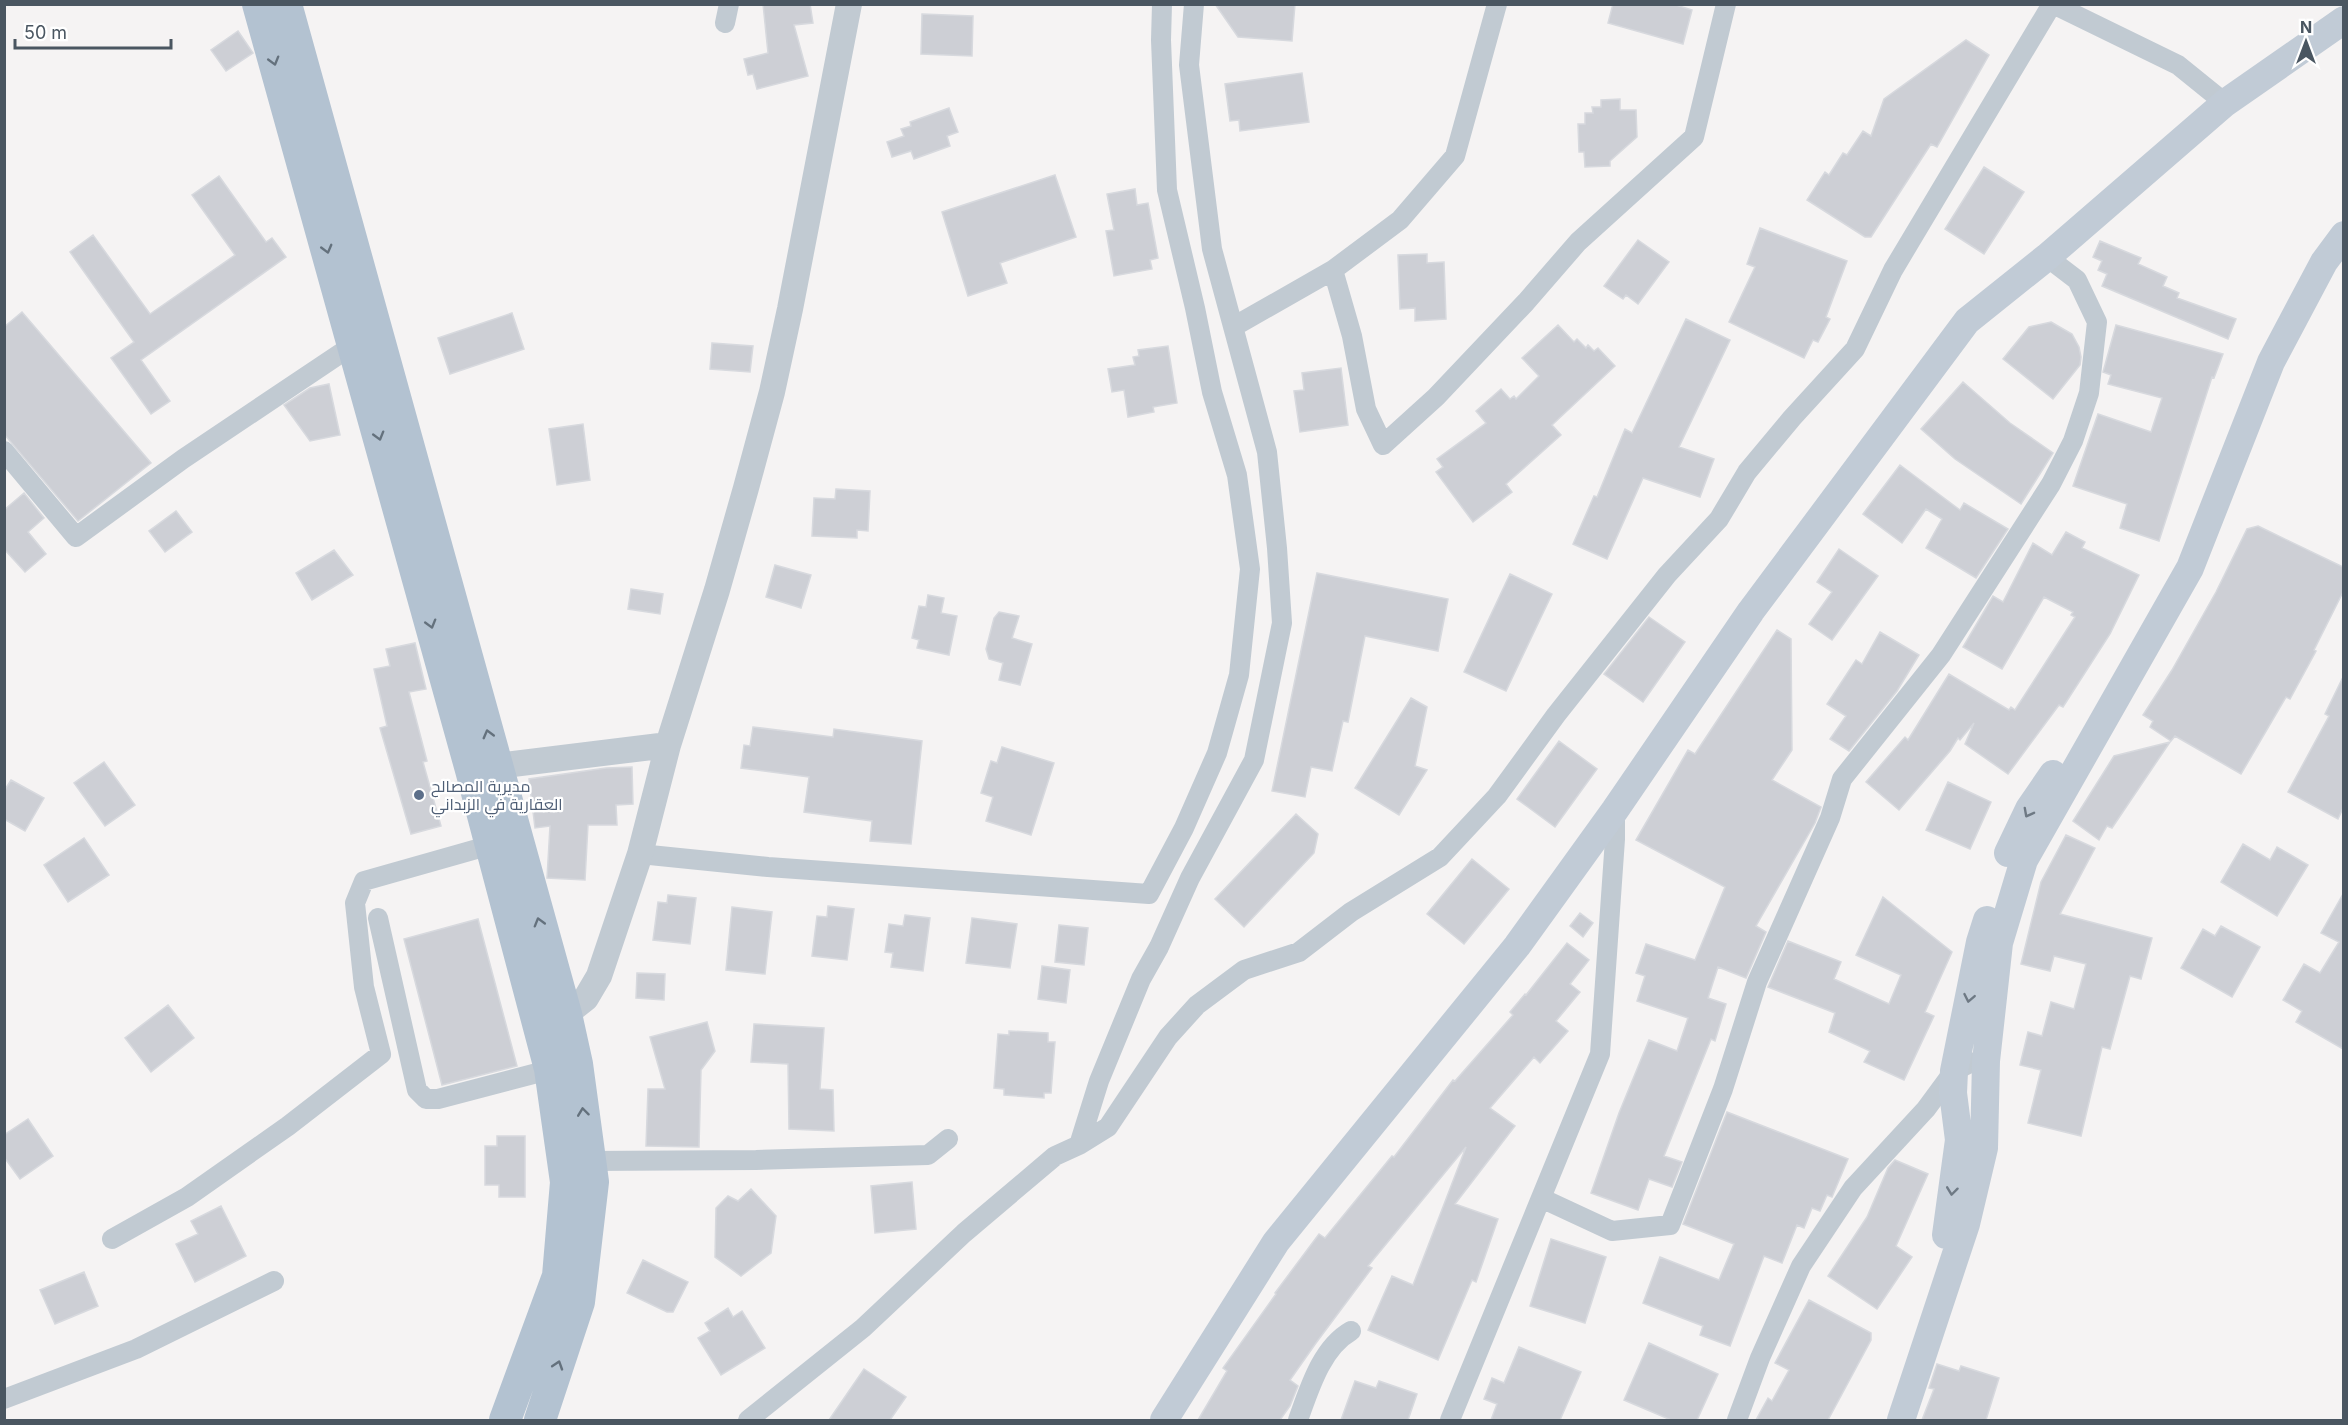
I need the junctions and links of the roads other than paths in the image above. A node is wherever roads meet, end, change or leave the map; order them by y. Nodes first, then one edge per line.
1 (258, 4) edge
2 (286, 4) edge
3 (849, 4) edge
4 (1162, 4) edge
5 (1194, 4) edge
6 (1497, 4) edge
7 (1726, 4) edge
8 (2053, 4) edge
9 (2342, 4) edge
10 (2343, 20) edge
11 (2225, 104) junction
12 (2343, 235) edge
13 (2047, 257) junction
14 (1333, 270) junction
15 (1233, 327) junction
16 (353, 345) junction
17 (4, 451) edge
18 (2135, 664) junction
19 (668, 745) junction
20 (484, 768) junction
21 (1615, 810) junction
22 (491, 845) junction
23 (640, 854) junction
24 (378, 918) dead end
25 (566, 1014) junction
26 (1986, 1061) junction
27 (564, 1067) junction
28 (1954, 1071) junction
29 (1986, 1106) junction
30 (1926, 1109) junction
31 (1955, 1111) junction
32 (948, 1139) dead end
33 (1079, 1145) junction
34 (590, 1161) junction
35 (1541, 1198) junction
36 (112, 1239) dead end
37 (274, 1281) dead end
38 (1351, 1331) dead end
39 (1926, 1346) junction
40 (4, 1399) edge
41 (506, 1420) edge
42 (540, 1420) edge
43 (748, 1420) edge
44 (1164, 1420) edge
45 (1298, 1420) edge
46 (1450, 1420) edge
47 (1737, 1420) edge
48 (1901, 1420) edge

1 -> 16 main road
20 -> 2 main road
3 - 19 street
4 - 23 street
5 - 15 street
6 - 14 street
7 - 14 street
8 - 11 street
8 - 33 street
9 - 10 street
10 - 11 main road
11 - 13 main road
12 - 18 main road
13 - 21 main road
13 - 35 street
14 - 15 street
15 - 33 street
16 - 17 street
16 -> 20 main road
18 - 26 main road
18 -> 28 main road
19 - 20 street
19 - 23 street
20 - 22 main road
25 -> 20 main road
21 - 35 street
21 - 44 main road
22 - 27 main road
22 - 36 street
23 - 25 street
24 - 27 street
25 - 27 main road
26 - 28 street
26 - 29 main road
34 -> 27 main road
27 - 41 main road
28 - 30 street
28 - 31 main road
29 - 31 street
29 - 39 main road
30 - 31 street
30 - 47 street
31 -> 39 main road
32 - 34 street
33 - 43 street
42 -> 34 main road
35 - 46 street
37 - 40 street
38 - 45 street
39 - 48 main road

